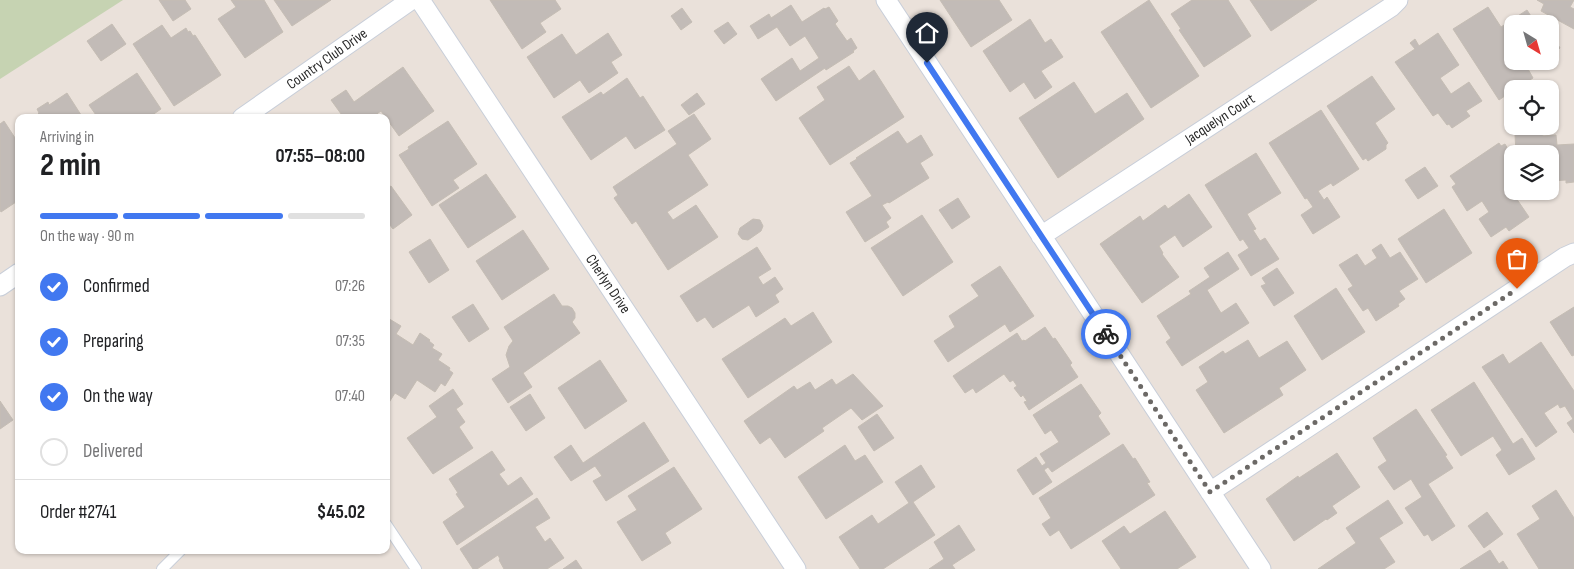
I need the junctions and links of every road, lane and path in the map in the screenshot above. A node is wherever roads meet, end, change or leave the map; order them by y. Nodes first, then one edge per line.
1 (411, 0) edge
2 (420, 0) edge
3 (886, 0) edge
4 (1398, 0) edge
5 (248, 114) edge
6 (1041, 236) junction
7 (1574, 253) edge
8 (15, 276) edge
9 (0, 286) edge
10 (1210, 492) junction
11 (390, 530) edge
12 (177, 554) edge
13 (162, 569) edge
14 (416, 569) edge
15 (796, 569) edge
16 (1261, 569) edge

1 - 5 street, Country Club Drive
2 - 15 street, Cherlyn Drive
3 - 6 street
4 - 6 street, Jacquelyn Court
6 - 10 street
7 - 10 street
8 - 9 street
10 - 16 street
11 - 14 lane
12 - 13 lane

